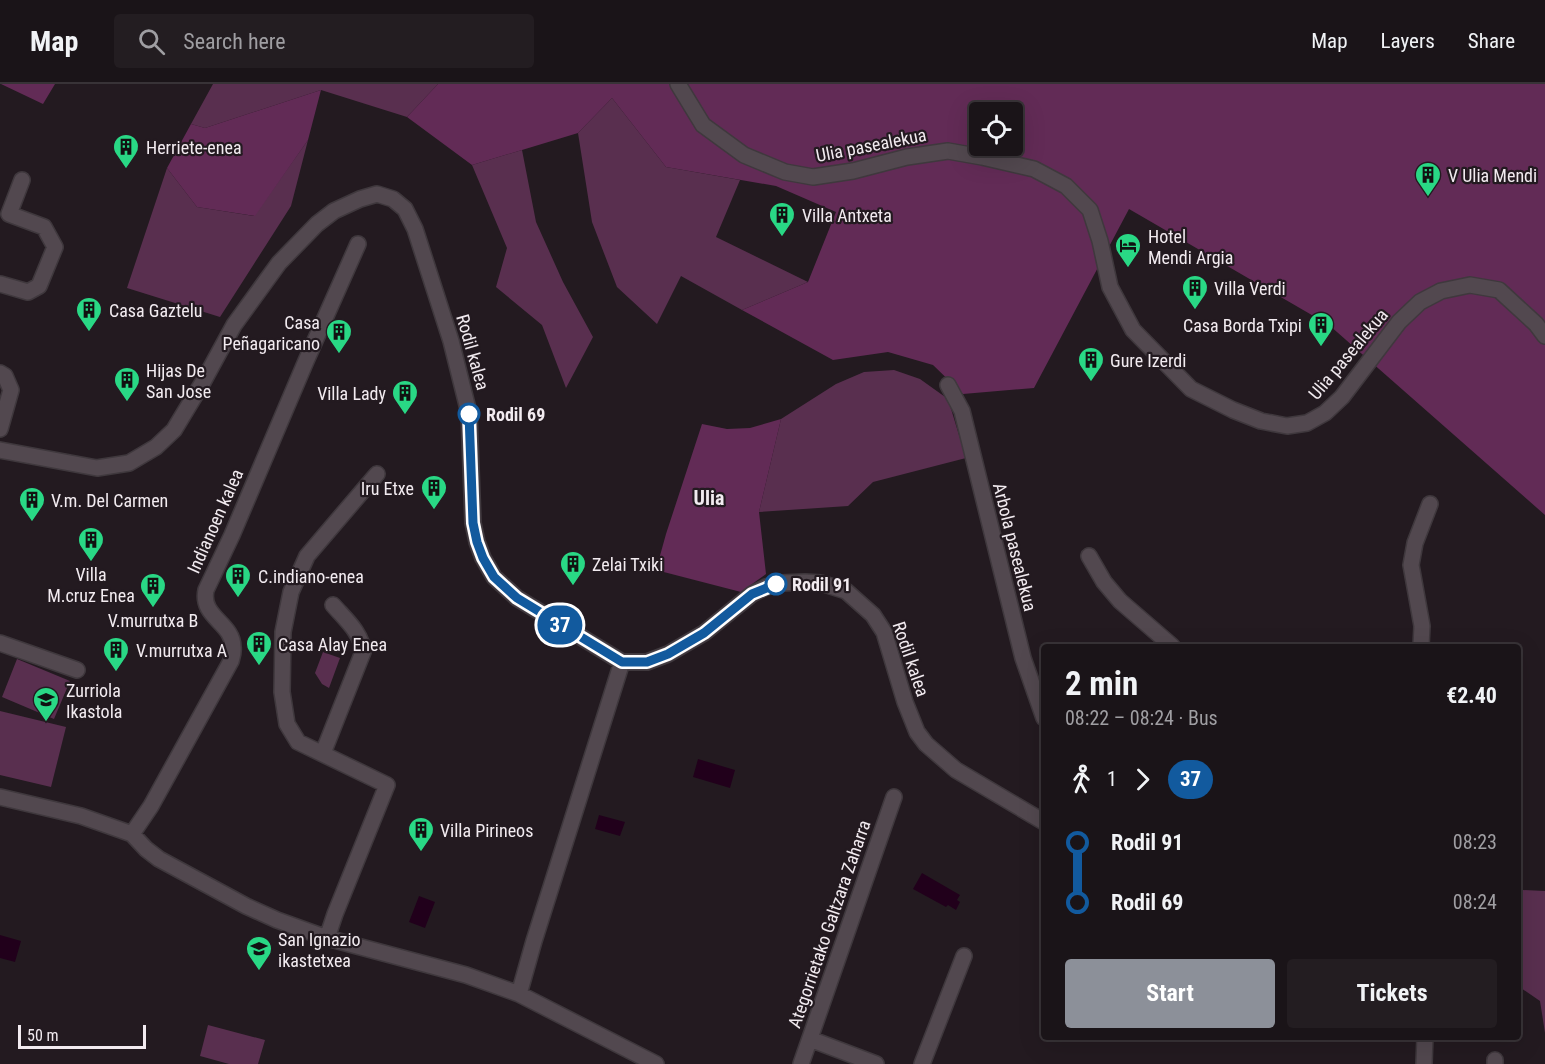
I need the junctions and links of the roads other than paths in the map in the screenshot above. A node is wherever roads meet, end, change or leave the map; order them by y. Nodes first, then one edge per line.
1 (678, 84) edge
2 (22, 180) dead end
3 (358, 244) dead end
4 (0, 284) edge
5 (1545, 336) edge
6 (0, 373) edge
7 (948, 386) dead end
8 (0, 429) edge
9 (4, 450) edge
10 (377, 474) dead end
11 (1430, 504) dead end
12 (1089, 556) dead end
13 (333, 605) dead end
14 (0, 643) edge
15 (1170, 644) edge
16 (1421, 644) edge
17 (622, 662) junction
18 (77, 670) dead end
19 (1041, 709) edge
20 (323, 753) junction
21 (0, 797) edge
22 (894, 798) dead end
23 (1041, 820) edge
24 (132, 834) junction
25 (327, 938) junction
26 (964, 956) dead end
27 (519, 994) junction
28 (810, 1039) junction
29 (1425, 1040) edge
30 (656, 1064) edge
31 (801, 1064) edge
32 (876, 1064) edge
33 (922, 1064) edge
34 (1424, 1064) edge

1 - 5 street, Ulia pasealekua
2 - 4 street
3 - 24 street, Indianoen kalea
6 - 8 street
7 - 19 street, Arbola pasealekua
9 - 17 street, Rodil kalea
10 - 20 street
11 - 16 street
12 - 15 street
13 - 20 street
14 - 18 street
17 - 23 street, Rodil kalea
17 - 27 street
20 - 25 street
21 - 24 street
22 - 28 street, Ategorrietako Galtzara Zaharra
24 - 25 street
25 - 27 street
26 - 33 street
27 - 30 street
28 - 31 street, Ategorrietako Galtzara Zaharra
28 - 32 street
29 - 34 street

